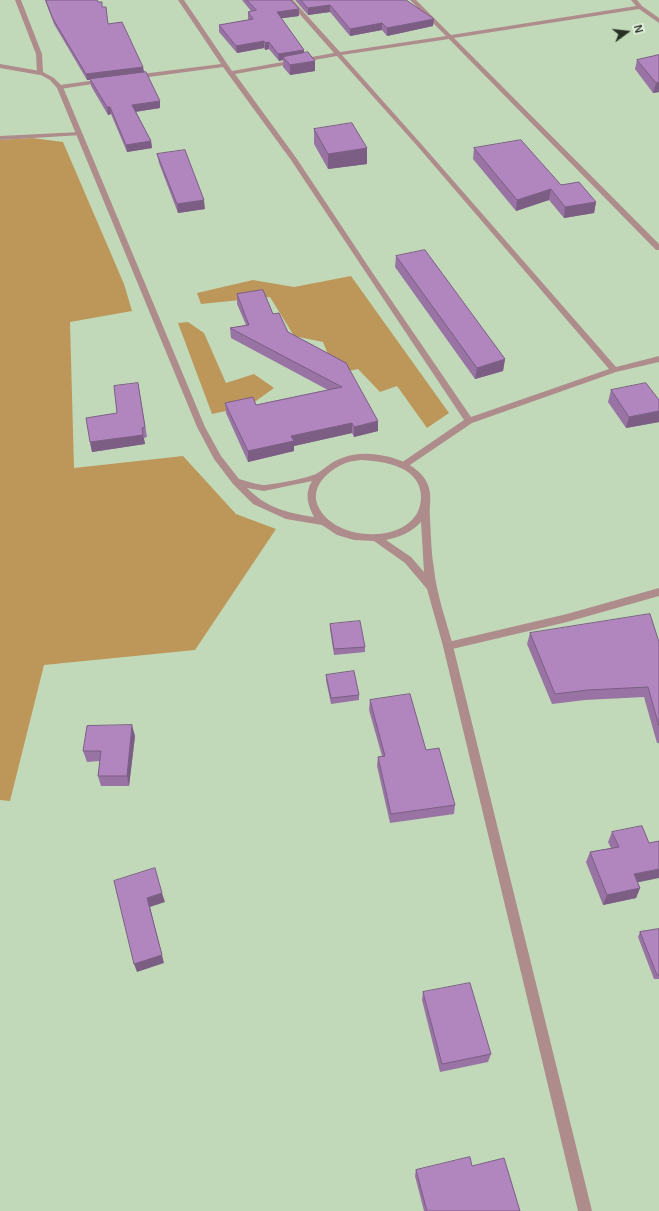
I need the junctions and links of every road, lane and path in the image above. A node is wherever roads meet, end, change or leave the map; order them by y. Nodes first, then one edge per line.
1 (18, 0) edge
2 (181, 0) edge
3 (290, 0) edge
4 (413, 0) edge
5 (634, 0) edge
6 (640, 7) junction
7 (659, 21) edge
8 (450, 37) junction
9 (338, 54) junction
10 (225, 64) junction
11 (0, 66) edge
12 (40, 73) junction
13 (231, 73) junction
14 (131, 78) edge
15 (107, 81) edge
16 (60, 87) junction
17 (80, 134) junction
18 (0, 138) edge
19 (659, 248) edge
20 (659, 359) edge
21 (614, 370) junction
22 (469, 421) junction
23 (404, 465) junction
24 (319, 476) junction
25 (236, 482) junction
26 (425, 508) junction
27 (323, 522) junction
28 (376, 538) junction
29 (431, 587) junction
30 (659, 592) edge
31 (448, 646) junction
32 (585, 1211) edge

1 - 12 street
2 - 10 street
3 - 9 street
4 - 8 street
5 - 6 street
6 - 7 street
6 - 8 street
8 - 9 street
8 - 19 street
9 - 13 street
9 - 21 street
10 - 13 street
10 - 14 street
11 - 12 street
12 - 16 street
13 - 22 street
15 - 16 street
16 - 17 street
17 - 18 street
17 - 25 street
20 - 21 street
21 - 22 street
22 - 23 street
23 - 24 street
23 - 26 street
24 - 25 street
24 - 27 street
25 - 27 street
26 - 28 street
26 - 29 street
27 - 28 street
28 - 29 street
29 - 31 street
30 - 31 street
31 - 32 street

